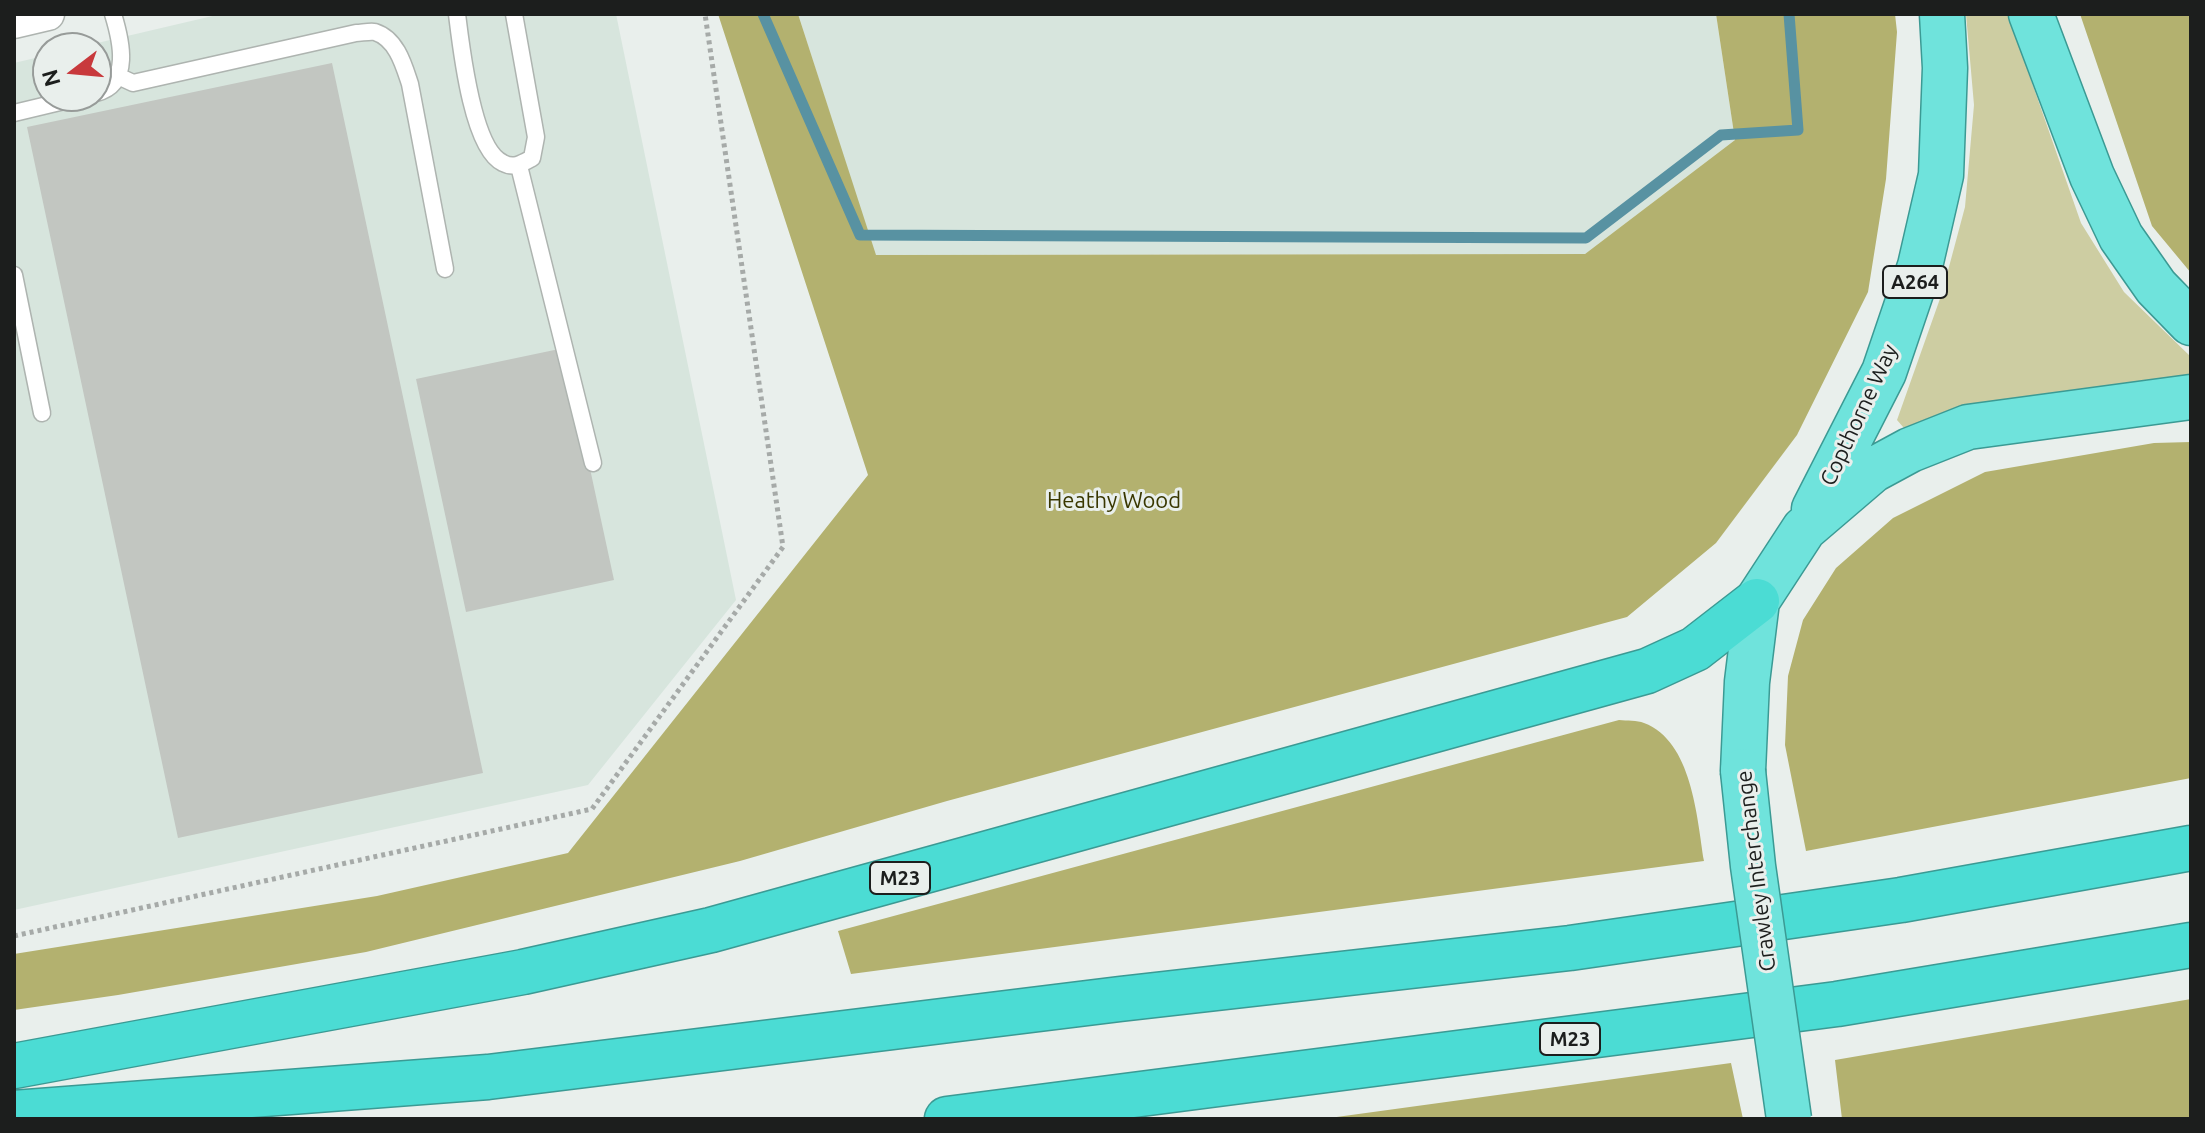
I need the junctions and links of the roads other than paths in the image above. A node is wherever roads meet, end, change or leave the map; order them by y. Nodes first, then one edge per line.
1 (48, 14) edge
2 (113, 14) edge
3 (457, 14) edge
4 (514, 14) edge
5 (1942, 14) edge
6 (2031, 14) edge
7 (14, 22) edge
8 (118, 76) junction
9 (112, 85) edge
10 (519, 166) junction
11 (445, 269) dead end
12 (14, 275) edge
13 (2191, 323) edge
14 (2191, 397) edge
15 (42, 413) dead end
16 (593, 463) dead end
17 (1804, 529) junction
18 (1757, 601) junction
19 (2191, 848) edge
20 (2191, 945) edge
21 (14, 1066) edge
22 (14, 1113) edge
23 (947, 1119) edge
24 (1789, 1119) edge

1 - 7 street
2 - 8 lane
3 - 10 lane
4 - 10 lane
5 - 17 highway, Copthorne Way / A264
6 - 13 highway
8 - 9 lane
8 - 11 lane
10 - 16 lane
12 - 15 lane
14 - 17 highway, Crawley Interchange
17 - 18 highway, Crawley Interchange
18 - 21 highway, M23
18 - 24 highway, Crawley Interchange, bridge
19 - 22 highway
20 - 23 highway, M23

